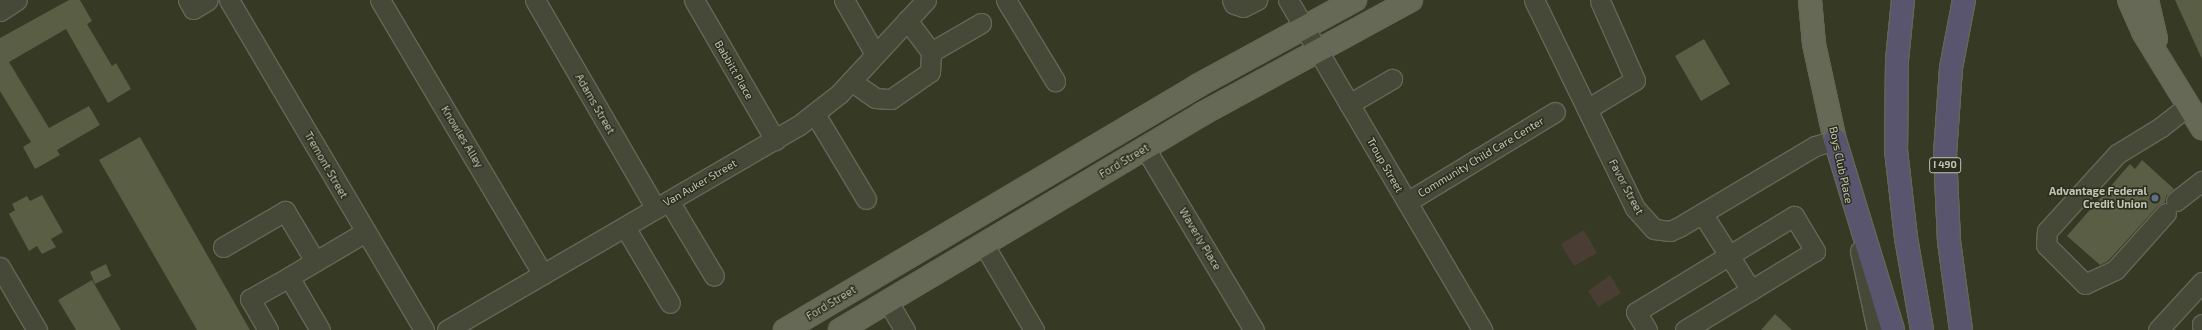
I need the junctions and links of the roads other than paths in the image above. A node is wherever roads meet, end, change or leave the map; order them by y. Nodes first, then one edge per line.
1 (18, 0) edge
2 (188, 0) edge
3 (208, 0) edge
4 (380, 0) edge
5 (535, 0) edge
6 (694, 0) edge
7 (844, 0) edge
8 (926, 0) edge
9 (1006, 0) edge
10 (1232, 0) edge
11 (1257, 0) edge
12 (1288, 0) edge
13 (1355, 0) edge
14 (1411, 0) edge
15 (1534, 0) edge
16 (1798, 0) edge
17 (1810, 0) edge
18 (1903, 0) edge
19 (1964, 0) edge
20 (2129, 0) edge
21 (2147, 0) edge
22 (232, 1) edge
23 (1600, 1) edge
24 (0, 10) edge
25 (907, 20) junction
26 (981, 23) dead end
27 (1304, 27) junction
28 (1814, 44) junction
29 (1318, 50) junction
30 (931, 52) junction
31 (875, 54) junction
32 (2168, 75) junction
33 (1392, 79) dead end
34 (851, 81) junction
35 (1055, 81) dead end
36 (1350, 104) junction
37 (2188, 106) junction
38 (1587, 109) junction
39 (1555, 112) dead end
40 (815, 114) junction
41 (2202, 128) edge
42 (775, 140) junction
43 (1835, 140) junction
44 (1145, 148) junction
45 (2202, 181) edge
46 (866, 199) dead end
47 (1407, 202) junction
48 (662, 205) junction
49 (1702, 213) junction
50 (625, 226) junction
51 (365, 232) junction
52 (984, 245) junction
53 (223, 247) dead end
54 (1730, 256) junction
55 (315, 261) junction
56 (0, 267) edge
57 (543, 274) junction
58 (714, 276) dead end
59 (289, 277) junction
60 (2202, 282) edge
61 (1751, 290) junction
62 (888, 302) junction
63 (670, 303) dead end
64 (37, 330) edge
65 (268, 330) edge
66 (320, 330) edge
67 (424, 330) edge
68 (447, 330) edge
69 (785, 330) edge
70 (840, 330) edge
71 (905, 330) edge
72 (1034, 330) edge
73 (1254, 330) edge
74 (1482, 330) edge
75 (1647, 330) edge
76 (1685, 330) edge
77 (1877, 330) edge
78 (1893, 330) edge
79 (1922, 330) edge
80 (1962, 330) edge
81 (2158, 330) edge

1 - 24 street
2 - 3 street
4 - 57 street, Knowles Alley
5 - 48 street, Adams Street
6 - 42 street, Babbitt Place
7 - 31 street
8 - 25 street, Van Auker Street
9 - 35 street
10 - 11 street
12 - 27 street, Troup Street
13 - 27 main road, Ford Street
14 - 29 main road, Ford Street
15 - 38 street, Favor Street
16 - 28 main road
17 - 28 main road, Boys Club Place
18 - 79 highway
19 - 80 highway, I 490
20 - 32 main road
21 - 32 main road
22 - 51 street, Tremont Street
23 - 38 street
25 - 30 street
25 - 31 street, Van Auker Street
26 - 30 street
27 - 29 street, Troup Street
27 - 69 main road, Ford Street
28 - 43 main road, Boys Club Place
29 - 36 street, Troup Street
29 - 44 main road, Ford Street
30 - 34 street
31 - 34 street, Van Auker Street
32 - 37 main road
33 - 36 street
34 - 40 street, Van Auker Street
36 - 47 street, Troup Street
37 - 41 main road
37 - 45 street
38 - 49 street, Favor Street
39 - 47 street, Community Child Care Center
40 - 42 street, Van Auker Street
40 - 46 street
42 - 48 street, Van Auker Street
43 - 49 street, Favor Street
43 - 77 street, Boys Club Place
43 - 78 highway
44 - 52 main road, Ford Street
44 - 73 street, Waverly Place
47 - 74 street, Troup Street
48 - 50 street, Van Auker Street
48 - 58 street, Adams Street
49 - 54 street
50 - 57 street, Van Auker Street
50 - 63 street
51 - 55 street
51 - 67 street, Tremont Street
52 - 62 main road, Ford Street
52 - 72 street
53 - 55 street
54 - 61 street
54 - 61 street
54 - 75 street
55 - 59 street
56 - 64 street
57 - 68 street, Van Auker Street
59 - 65 street
59 - 66 street
60 - 81 street
61 - 76 street
62 - 70 main road, Ford Street
62 - 71 street

